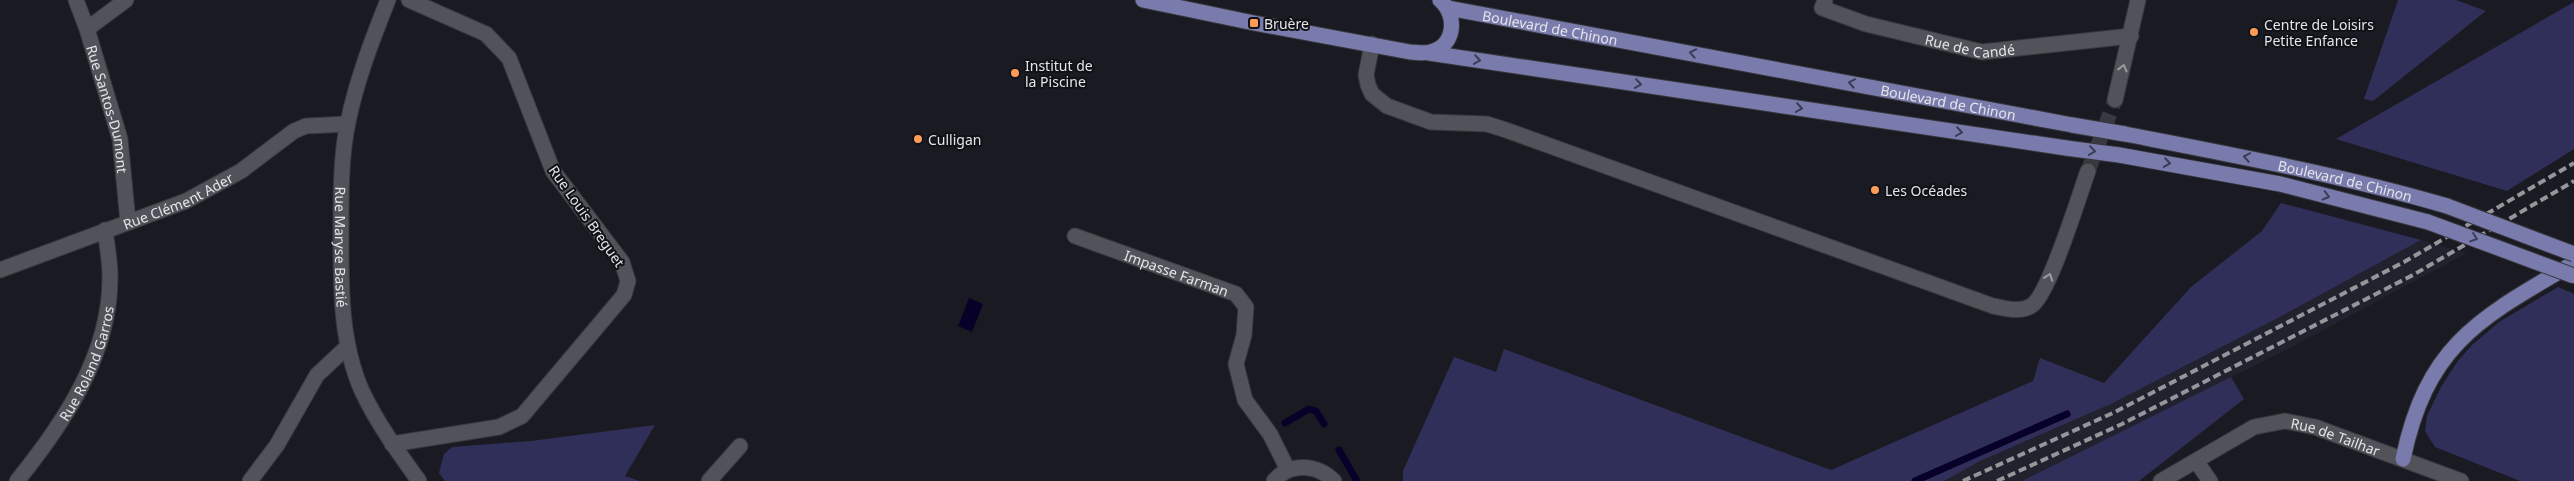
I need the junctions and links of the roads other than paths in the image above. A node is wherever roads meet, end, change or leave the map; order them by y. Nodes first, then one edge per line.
1 (76, 0) edge
2 (126, 0) edge
3 (388, 0) edge
4 (409, 0) edge
5 (1143, 0) edge
6 (1824, 0) edge
7 (2138, 0) edge
8 (1444, 4) edge
9 (87, 29) junction
10 (2131, 36) junction
11 (1372, 44) junction
12 (1429, 53) junction
13 (2115, 100) tunnel mouth
14 (347, 124) junction
15 (2088, 171) tunnel mouth
16 (128, 222) junction
17 (105, 230) junction
18 (1075, 236) dead end
19 (2574, 254) edge
20 (2574, 264) edge
21 (0, 270) edge
22 (2574, 276) edge
23 (348, 346) junction
24 (392, 444) junction
25 (740, 446) dead end
26 (2404, 459) junction
27 (2196, 461) junction
28 (1288, 470) junction
29 (17, 481) edge
30 (250, 481) edge
31 (418, 481) edge
32 (709, 481) edge
33 (1274, 481) edge
34 (1334, 481) edge
35 (2161, 481) edge
36 (2210, 481) edge
37 (2461, 481) edge

1 - 9 street, Rue Santos-Dumont
2 - 9 street
3 - 14 street, Rue Maryse Bastié
4 - 24 street, Rue Louis Breguet
5 - 11 main road, Boulevard de Chinon
6 - 10 street, Rue de Candé
7 - 10 street
8 - 12 main road
19 -> 8 main road, Boulevard de Chinon, bridge
9 - 16 street, Rue Santos-Dumont
13 -> 10 street
11 - 12 main road, Boulevard de Chinon
11 -> 15 street
12 -> 22 main road, Boulevard de Chinon, bridge
14 - 16 street, Rue Clément Ader
14 - 23 street, Rue Maryse Bastié
16 - 17 street, Rue Clément Ader
17 - 21 street, Rue Clément Ader
17 - 29 street, Rue Roland Garros
18 - 28 street, Impasse Farman
20 - 26 main road
23 - 24 street, Rue Maryse Bastié
23 - 30 street
24 - 31 street, Rue Maryse Bastié
25 - 32 street
26 - 27 street, Rue de Tailhar
26 - 37 street, Rue de Tailhar
27 - 35 street, Rue de Tailhar
27 - 36 street
28 - 33 street
28 - 34 street

